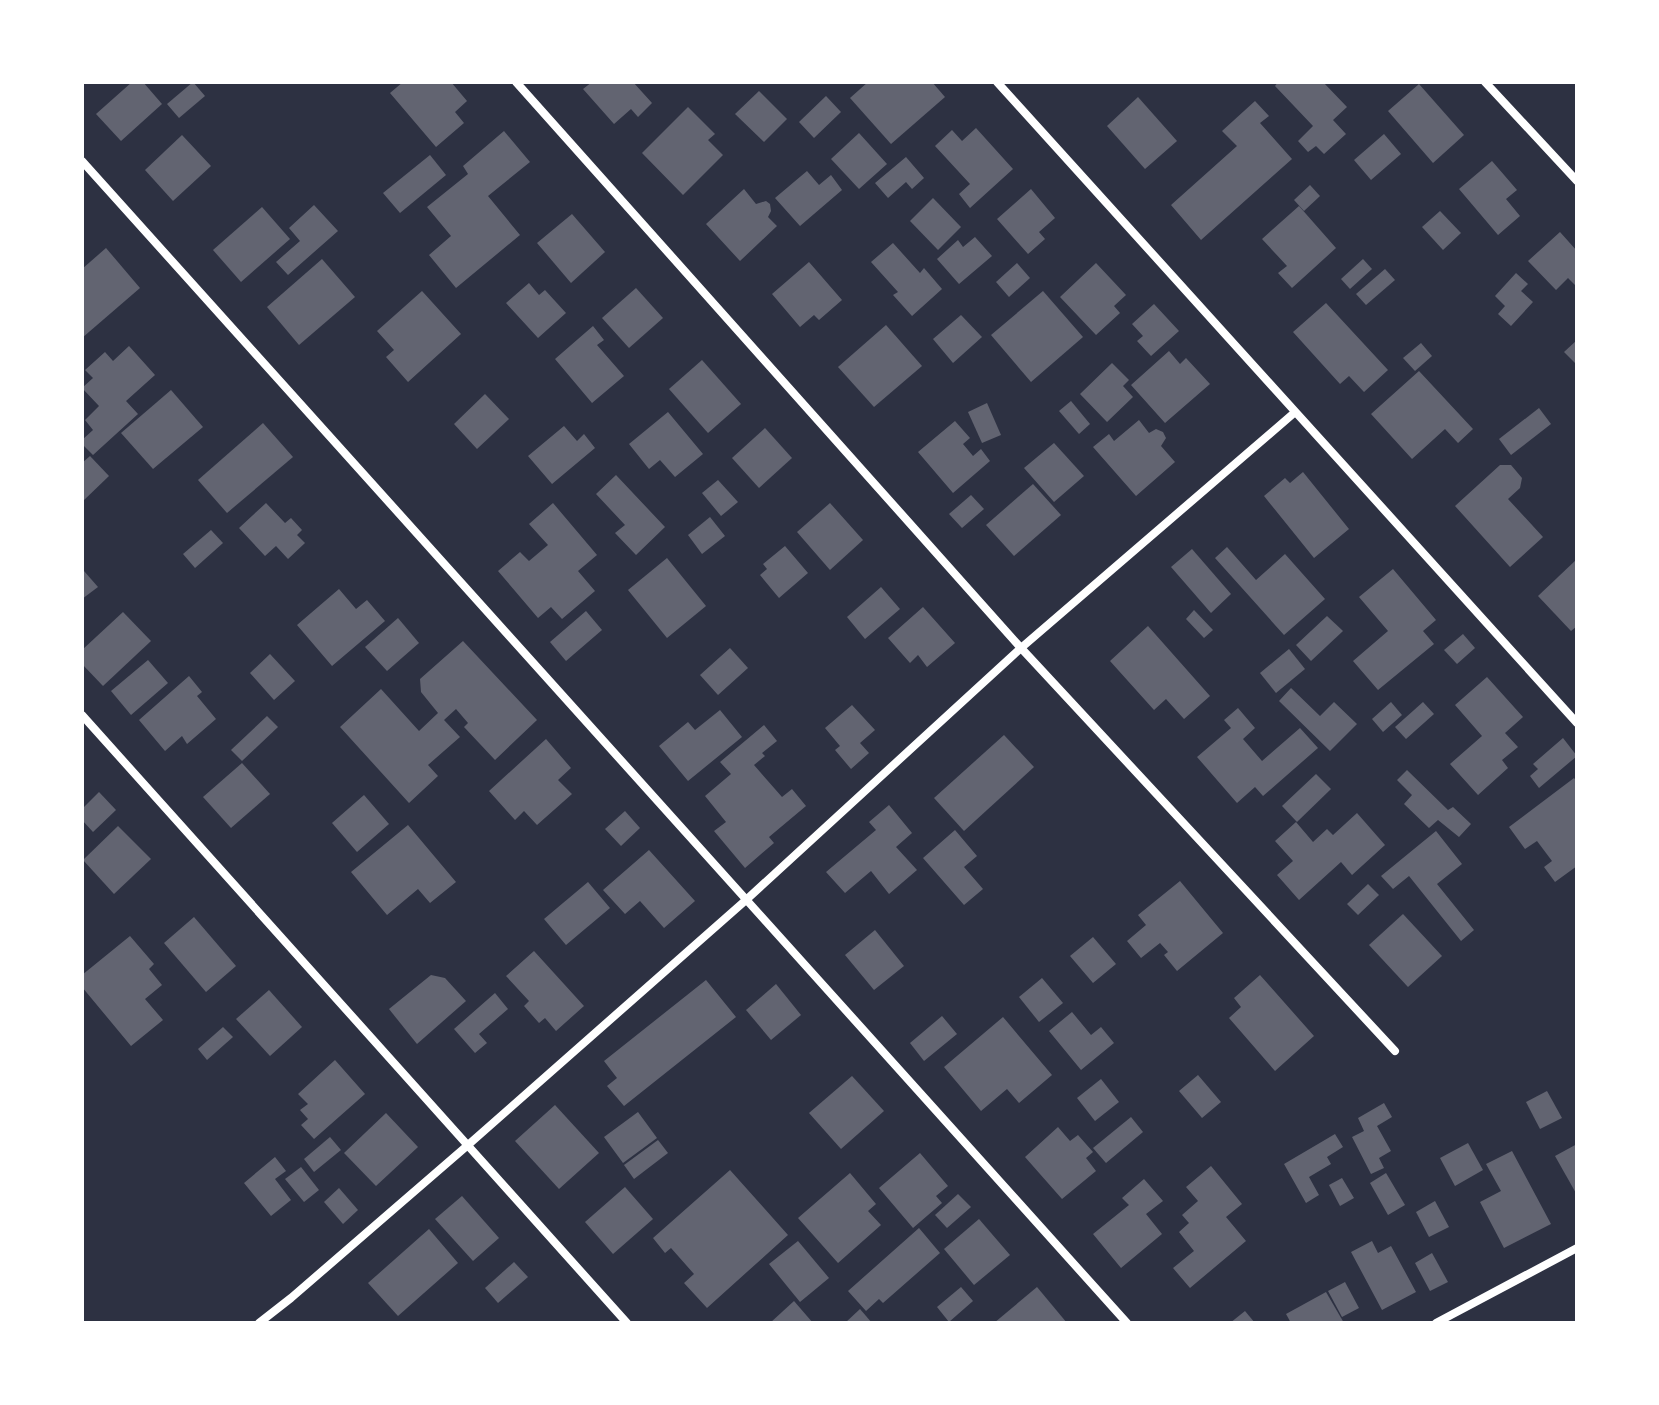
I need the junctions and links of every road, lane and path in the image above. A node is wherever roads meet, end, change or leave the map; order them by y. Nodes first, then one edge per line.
1 (516, 82) edge
2 (997, 82) edge
3 (1485, 82) edge
4 (82, 161) edge
5 (1577, 181) edge
6 (1294, 413) junction
7 (1021, 648) junction
8 (82, 715) edge
9 (1577, 723) edge
10 (746, 900) junction
11 (1395, 1051) dead end
12 (468, 1145) junction
13 (1577, 1248) edge
14 (259, 1323) edge
15 (627, 1323) edge
16 (1127, 1323) edge
17 (1436, 1323) edge

1 - 7 street
2 - 6 street
3 - 5 street
4 - 10 street
6 - 7 street
6 - 9 street
7 - 10 street
7 - 11 street
8 - 12 street
10 - 12 street
10 - 16 street
12 - 14 street
12 - 15 street
13 - 17 street

